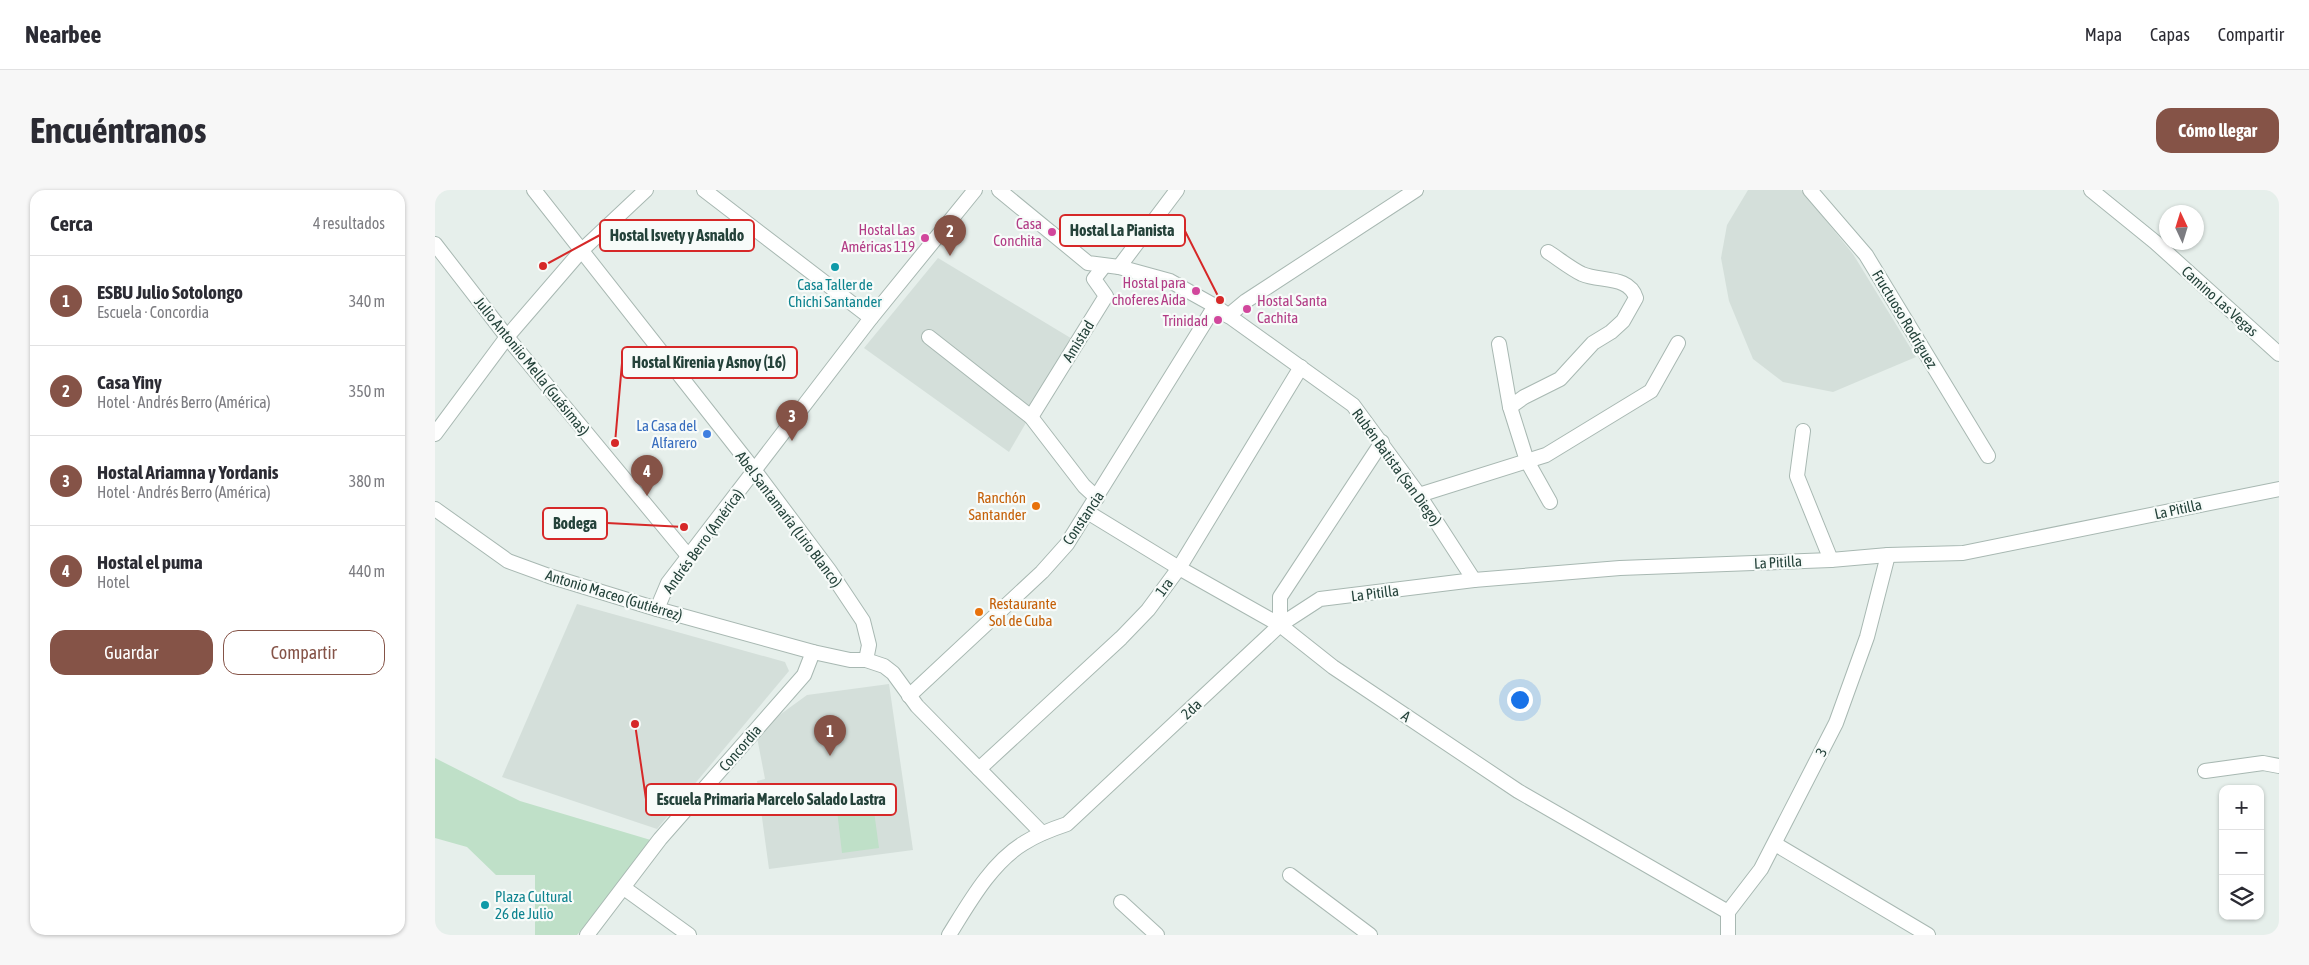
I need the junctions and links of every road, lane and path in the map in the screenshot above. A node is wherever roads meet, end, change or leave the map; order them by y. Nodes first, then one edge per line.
1 (534, 190) edge
2 (646, 190) edge
3 (704, 190) edge
4 (975, 190) edge
5 (999, 190) edge
6 (1177, 190) edge
7 (1810, 190) edge
8 (2091, 190) edge
9 (1409, 191) edge
10 (435, 244) edge
11 (582, 250) junction
12 (1548, 252) dead end
13 (1104, 266) junction
14 (1119, 266) junction
15 (1215, 306) junction
16 (1228, 316) junction
17 (871, 318) junction
18 (507, 337) junction
19 (929, 337) dead end
20 (1679, 343) dead end
21 (1499, 344) dead end
22 (2279, 354) edge
23 (1301, 367) junction
24 (1510, 408) junction
25 (1031, 417) junction
26 (1803, 431) dead end
27 (435, 434) edge
28 (1382, 442) junction
29 (1988, 456) dead end
30 (1527, 461) junction
31 (755, 471) junction
32 (2279, 490) edge
33 (1419, 495) junction
34 (1097, 498) junction
35 (1550, 502) dead end
36 (435, 509) edge
37 (1089, 513) junction
38 (1888, 555) junction
39 (689, 557) junction
40 (1831, 560) junction
41 (1179, 568) junction
42 (1474, 580) junction
43 (657, 609) junction
44 (1281, 625) junction
45 (813, 652) junction
46 (866, 660) junction
47 (909, 696) junction
48 (2279, 766) edge
49 (979, 768) junction
50 (2205, 771) dead end
51 (1042, 833) junction
52 (1775, 844) junction
53 (1290, 876) dead end
54 (624, 888) junction
55 (1121, 902) dead end
56 (1728, 912) junction
57 (587, 935) edge
58 (689, 935) edge
59 (949, 935) edge
60 (1157, 935) edge
61 (1370, 935) edge
62 (1728, 935) edge
63 (1928, 935) edge

1 - 11 street, Abel Santamaría (Lirio Blanco)
2 - 11 street
3 - 17 street
4 - 17 street, Andrés Berro (América)
5 - 13 street, Rubén Batista (San Diego)
6 - 14 street
7 - 29 street, Fructuoso Rodríguez
8 - 22 street, Camino Las Vegas
9 - 16 street
10 - 18 street, Julio Antoniio Mella (Guásimas)
11 - 18 street
11 - 31 street, Abel Santamaría (Lirio Blanco)
12 - 24 street
13 - 14 street, Rubén Batista (San Diego)
13 - 25 street, Amistad
14 - 15 street, Rubén Batista (San Diego)
15 - 16 street, Rubén Batista (San Diego)
15 - 34 street, Constancia
16 - 23 street, Rubén Batista (San Diego)
17 - 31 street, Andrés Berro (América)
18 - 27 street
18 - 39 street, Julio Antoniio Mella (Guásimas)
19 - 25 street
20 - 30 street
21 - 24 street
23 - 28 street, Rubén Batista (San Diego)
23 - 41 street, 1ra
24 - 30 street
25 - 34 street
26 - 40 street
28 - 33 street, Rubén Batista (San Diego)
28 - 44 street
30 - 33 street
30 - 35 street
31 - 39 street, Andrés Berro (América)
31 - 46 street, Abel Santamaría (Lirio Blanco)
32 - 38 street, La Pitilla
33 - 42 street, Rubén Batista (San Diego)
34 - 37 street, Constancia
36 - 43 street, Antonio Maceo (Gutiérrez)
37 - 41 street, A
37 - 47 street, Constancia
38 - 40 street, La Pitilla
38 - 52 street, 3
39 - 43 street, Andrés Berro (América)
40 - 42 street, La Pitilla
41 - 44 street, A
41 - 49 street, 1ra
42 - 44 street, La Pitilla
43 - 45 street, Antonio Maceo (Gutiérrez)
44 - 51 street, 2da
44 - 56 street, A
45 - 46 street, Antonio Maceo (Gutiérrez)
45 - 54 street, Concordia
46 - 47 street
47 - 49 street
48 - 50 street
49 - 51 street
51 - 59 street, 2da
52 - 56 street, 3
52 - 63 street
53 - 61 street
54 - 57 street, Concordia
54 - 58 street
55 - 60 street
56 - 62 street

